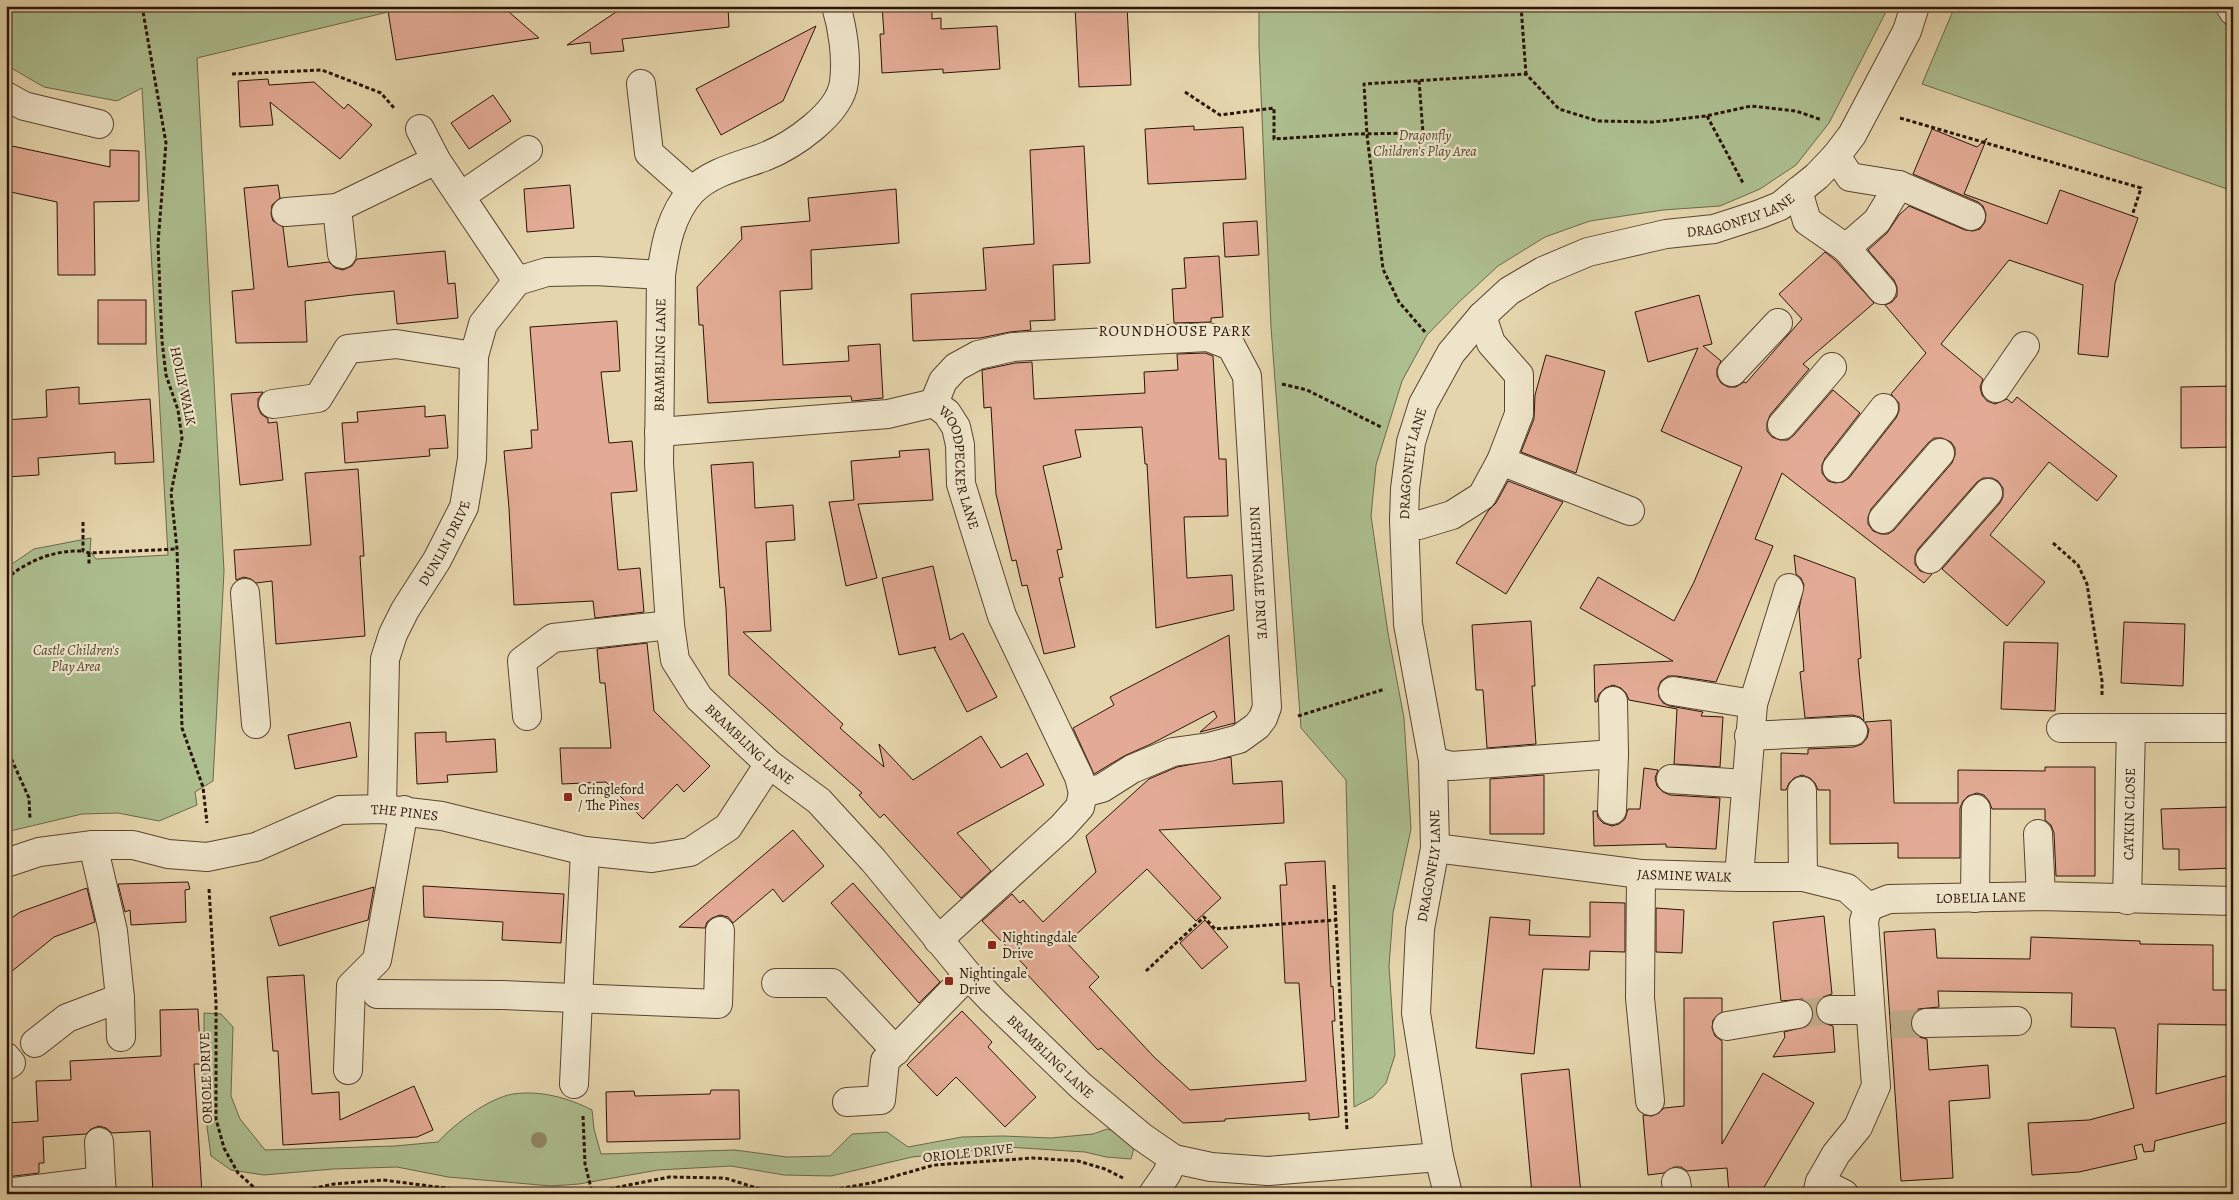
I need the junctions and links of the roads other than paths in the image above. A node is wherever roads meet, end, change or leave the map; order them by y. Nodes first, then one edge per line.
1 (836, 6) edge
2 (1916, 6) edge
3 (2230, 6) edge
4 (2233, 11) edge
5 (641, 84) dead end
6 (6, 96) edge
7 (99, 124) dead end
8 (420, 129) road end
9 (528, 150) dead end
10 (1836, 156) junction
11 (436, 160) junction
12 (1900, 185) junction
13 (692, 191) junction
14 (1798, 191) junction
15 (461, 196) junction
16 (337, 208) junction
17 (286, 212) dead end
18 (1970, 216) dead end
19 (1846, 248) junction
20 (342, 254) dead end
21 (661, 275) junction
22 (516, 281) junction
23 (1882, 290) dead end
24 (1482, 316) junction
25 (1778, 324) dead end
26 (2025, 346) dead end
27 (474, 356) junction
28 (1832, 367) dead end
29 (1732, 372) dead end
30 (1996, 388) dead end
31 (934, 403) junction
32 (273, 404) dead end
33 (1884, 408) dead end
34 (1782, 425) dead end
35 (659, 432) junction
36 (1940, 453) dead end
37 (1500, 461) junction
38 (1837, 468) dead end
39 (1988, 493) dead end
40 (1630, 511) dead end
41 (1883, 519) dead end
42 (1404, 520) junction
43 (1930, 559) dead end
44 (1789, 588) dead end
45 (245, 594) dead end
46 (670, 625) junction
47 (1673, 691) dead end
48 (1613, 701) dead end
49 (1753, 704) junction
50 (527, 716) dead end
51 (256, 724) dead end
52 (2062, 728) dead end
53 (2131, 728) junction
54 (2233, 728) edge
55 (1853, 731) dead end
56 (1749, 736) junction
57 (1614, 754) junction
58 (1433, 761) junction
59 (769, 764) junction
60 (1671, 779) dead end
61 (1745, 784) junction
62 (1802, 791) dead end
63 (1083, 792) junction
64 (1976, 809) dead end
65 (393, 810) junction
66 (1612, 810) dead end
67 (2038, 834) dead end
68 (93, 846) junction
69 (1435, 848) junction
70 (585, 851) junction
71 (6, 863) edge
72 (1641, 874) junction
73 (1739, 876) junction
74 (1803, 877) junction
75 (2041, 896) junction
76 (1974, 898) junction
77 (2127, 900) junction
78 (2233, 901) edge
79 (1868, 906) junction
80 (720, 930) dead end
81 (938, 940) junction
82 (968, 975) junction
83 (776, 983) dead end
84 (376, 994) dead end
85 (120, 998) junction
86 (578, 999) junction
87 (1831, 1010) tunnel mouth
88 (1798, 1014) tunnel mouth
89 (1878, 1020) junction
90 (2017, 1021) dead end
91 (1926, 1023) tunnel mouth
92 (1727, 1026) dead end
93 (121, 1037) dead end
94 (35, 1043) dead end
95 (896, 1051) junction
96 (6, 1057) edge
97 (6, 1066) edge
98 (348, 1070) dead end
99 (574, 1084) road end
100 (1650, 1101) dead end
101 (847, 1102) dead end
102 (99, 1142) dead end
103 (1439, 1157) junction
104 (1174, 1159) junction
105 (102, 1187) edge
106 (1818, 1188) edge
107 (6, 1193) edge
108 (1153, 1194) edge
109 (1448, 1194) edge
110 (1844, 1194) edge

1 - 13 street, BRAMBLING LANE
2 - 10 street, DRAGONFLY LANE
3 - 4 street
5 - 13 street
6 - 7 street
8 - 11 street
9 - 15 street
10 - 12 street
10 - 14 street, DRAGONFLY LANE
11 - 15 street
11 - 16 street
12 - 18 street
12 - 19 street
13 - 21 street, BRAMBLING LANE
14 - 19 street
14 - 24 street, DRAGONFLY LANE
15 - 22 street
16 - 17 street
16 - 20 street
19 - 23 street
21 - 22 street
21 - 35 street, BRAMBLING LANE
22 - 27 street, DUNLIN DRIVE
24 - 37 street
24 - 42 street, DRAGONFLY LANE
25 - 29 street
26 - 30 street
27 - 32 street
27 - 65 street, DUNLIN DRIVE
28 - 34 street
31 - 35 street, WOODPECKER LANE
31 - 63 street, WOODPECKER LANE
31 - 63 street, NIGHTINGALE DRIVE
33 - 38 street
35 - 46 street, BRAMBLING LANE
36 - 41 street
37 - 40 street
37 - 42 street
39 - 43 street
42 - 58 street, DRAGONFLY LANE
44 - 49 street, JASMINE WALK
45 - 51 street
46 - 50 street
46 - 59 street, BRAMBLING LANE
47 - 49 street
48 - 57 street
49 - 56 street, JASMINE WALK
52 - 53 street
53 - 54 street
53 - 77 street, CATKIN CLOSE
55 - 56 street
56 - 61 street, JASMINE WALK
57 - 58 street
57 - 66 street
58 - 69 street, DRAGONFLY LANE
59 - 70 street, THE PINES
59 - 81 street, BRAMBLING LANE
60 - 61 street
61 - 73 street, JASMINE WALK
62 - 74 street
63 - 81 street
64 - 76 street
65 - 68 street, THE PINES
65 - 70 street, THE PINES
65 - 98 street, DUNLIN DRIVE
67 - 75 street
68 - 71 street, THE PINES
68 - 85 street
69 - 72 street, JASMINE WALK
69 - 103 street, DRAGONFLY LANE
70 - 86 street
72 - 73 street, JASMINE WALK
72 - 100 street
73 - 74 street
74 - 79 street
75 - 76 street, LOBELIA LANE
75 - 77 street, LOBELIA LANE
76 - 79 street, LOBELIA LANE
77 - 78 street, LOBELIA LANE
79 - 89 street
80 - 86 street
81 - 82 street, BRAMBLING LANE
82 - 95 street
82 - 104 street, BRAMBLING LANE
83 - 95 street
84 - 86 street
85 - 93 street
85 - 94 street
86 - 99 street
87 - 89 street
88 - 92 street
89 - 106 street
90 - 91 street
95 - 101 street
96 - 97 street
102 - 105 street
103 - 104 street, BRAMBLING LANE
103 - 109 street, DRAGONFLY LANE
104 - 108 street
105 - 107 street
106 - 110 street

